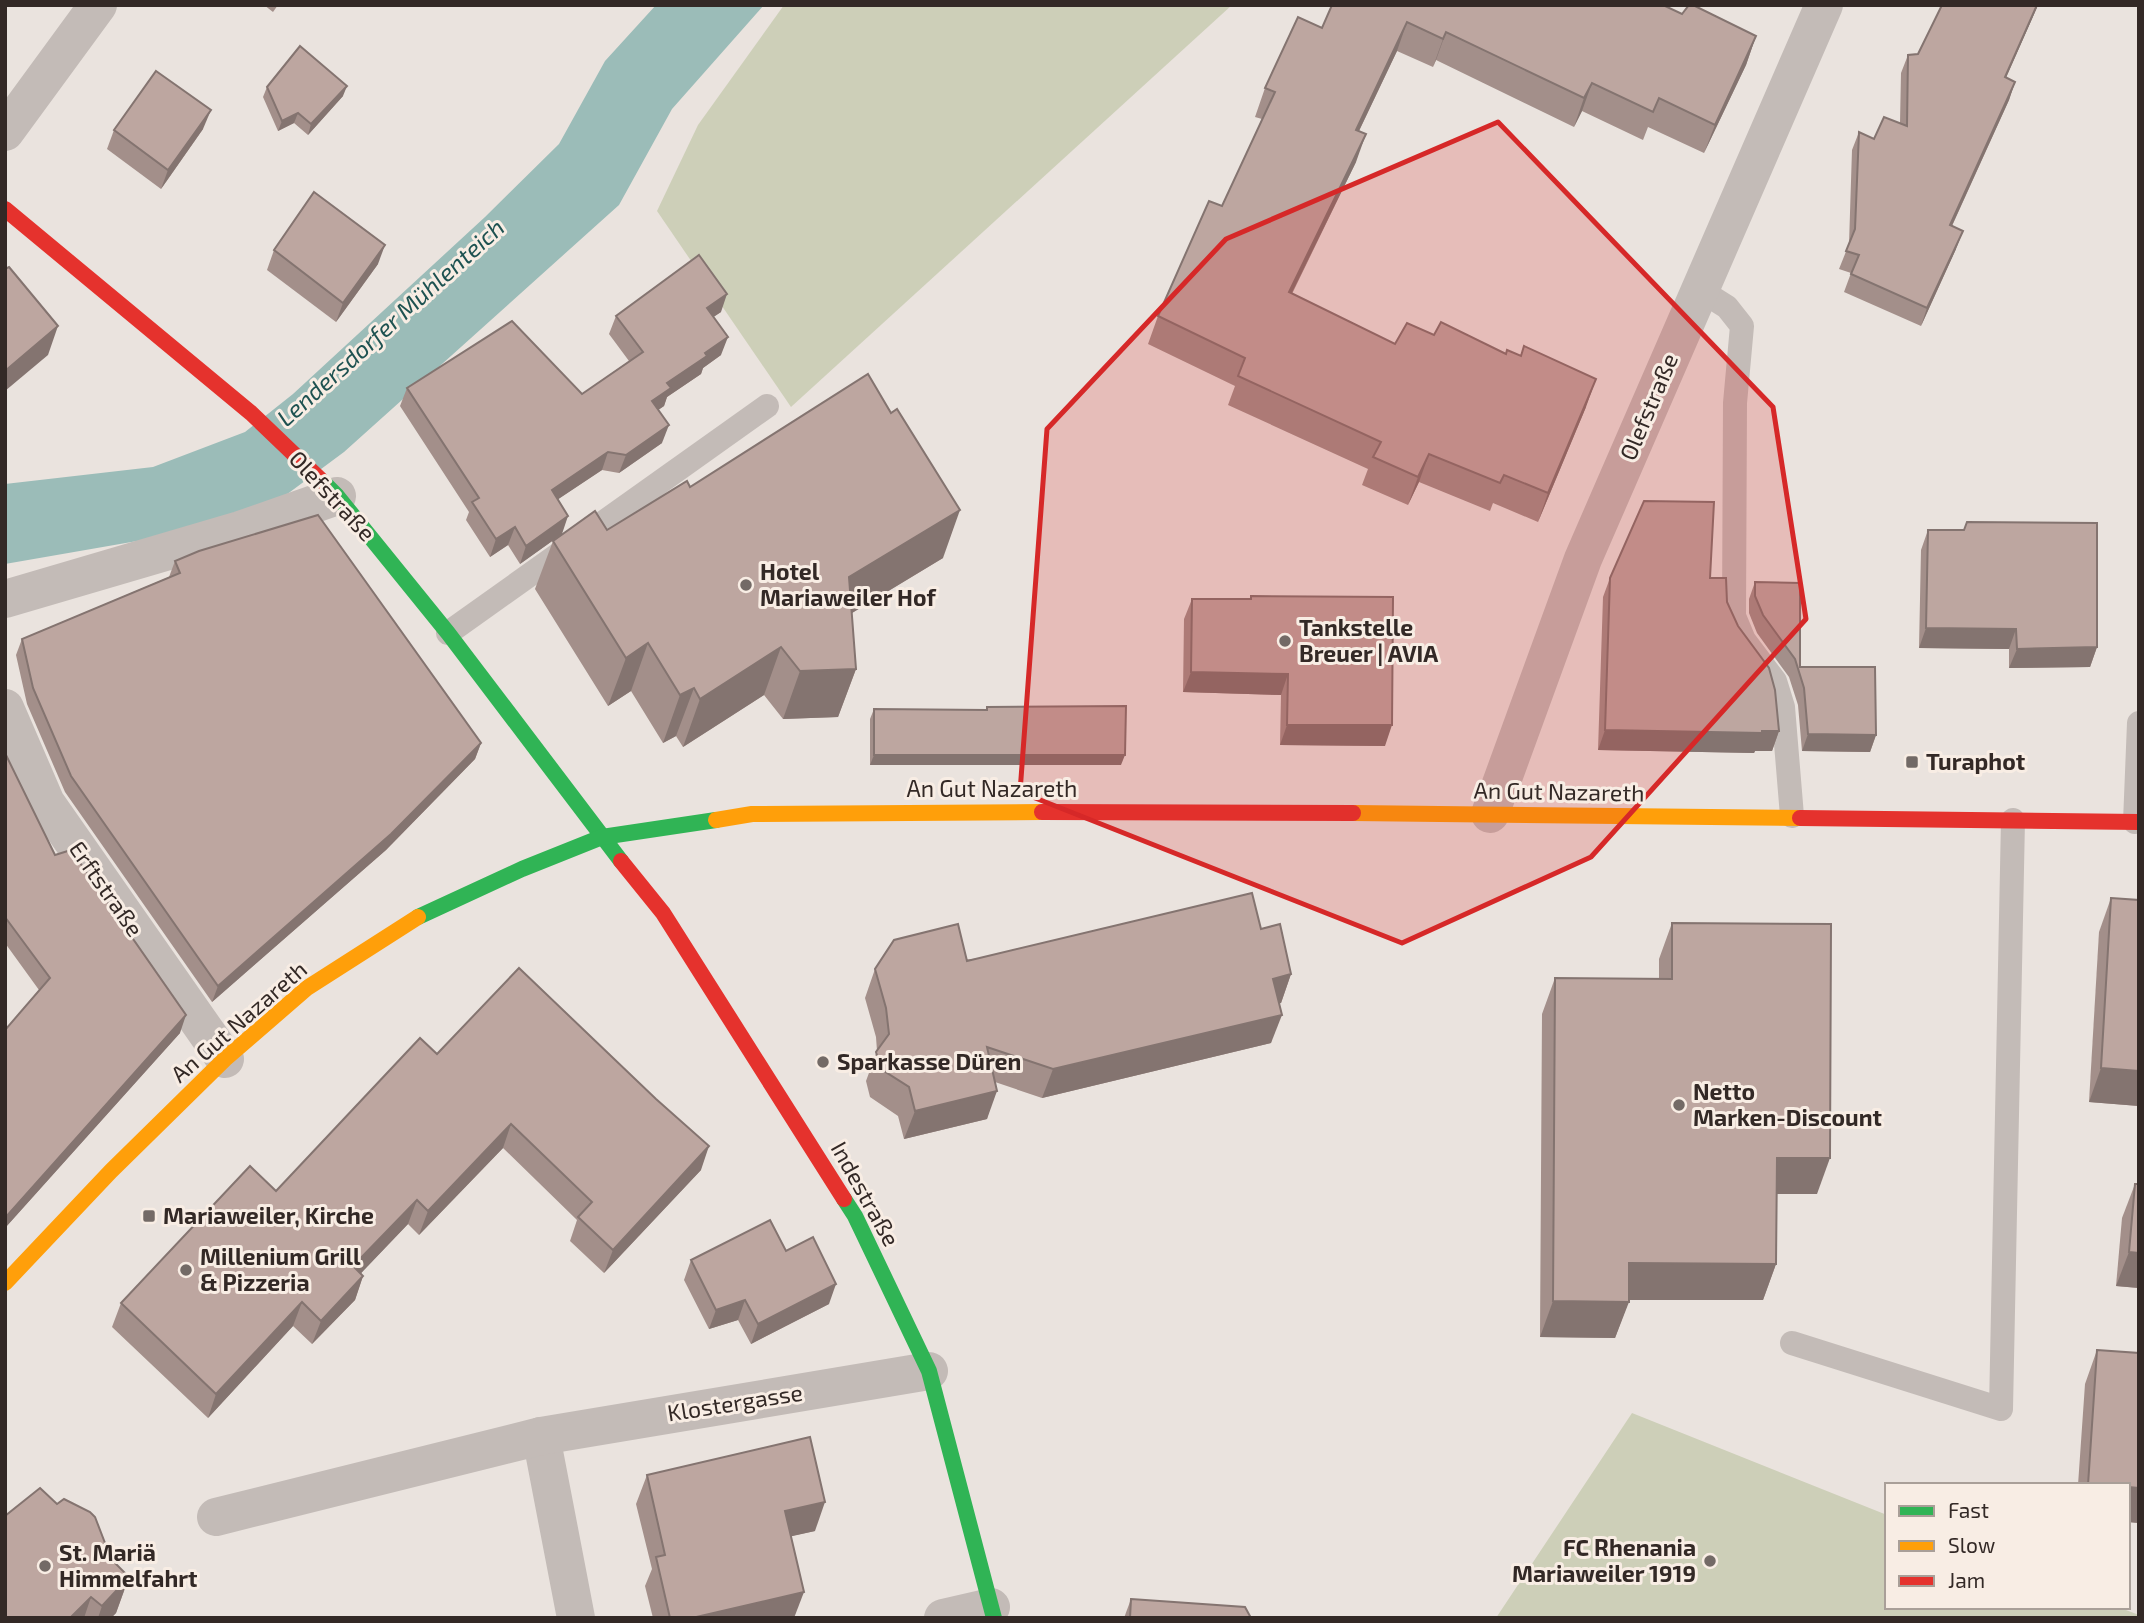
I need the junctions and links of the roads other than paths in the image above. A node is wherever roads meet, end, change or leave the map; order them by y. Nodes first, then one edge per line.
1 (98, 5) edge
2 (1824, 5) edge
3 (5, 132) edge
4 (5, 209) edge
5 (1700, 289) junction
6 (767, 406) dead end
7 (329, 488) junction
8 (5, 599) edge
9 (448, 633) junction
10 (5, 708) edge
11 (2139, 723) edge
12 (1490, 814) junction
13 (1792, 816) junction
14 (2012, 820) junction
15 (2137, 822) edge
16 (602, 837) junction
17 (225, 1059) junction
18 (5, 1283) edge
19 (1792, 1343) dead end
20 (929, 1371) junction
21 (541, 1436) junction
22 (216, 1517) dead end
23 (992, 1612) edge
24 (576, 1618) edge
25 (943, 1618) edge

1 - 3 street
2 - 5 street, Olefstraße
4 - 7 main road, Olefstraße
5 - 12 street, Olefstraße
5 - 13 lane
6 - 9 lane
7 - 8 street
7 - 9 main road, Olefstraße
9 - 16 main road, Olefstraße
10 - 17 street, Erftstraße
11 - 15 lane
12 - 13 main road, An Gut Nazareth
12 - 16 main road, An Gut Nazareth
13 - 14 main road, An Gut Nazareth
14 - 15 main road, An Gut Nazareth
14 - 19 lane
16 - 17 main road, An Gut Nazareth
16 - 20 main road, Indestraße
17 - 18 main road, An Gut Nazareth
20 - 21 street, Klostergasse
20 - 23 main road, Indestraße
21 - 22 street, Klostergasse
21 - 24 street
23 - 25 street

